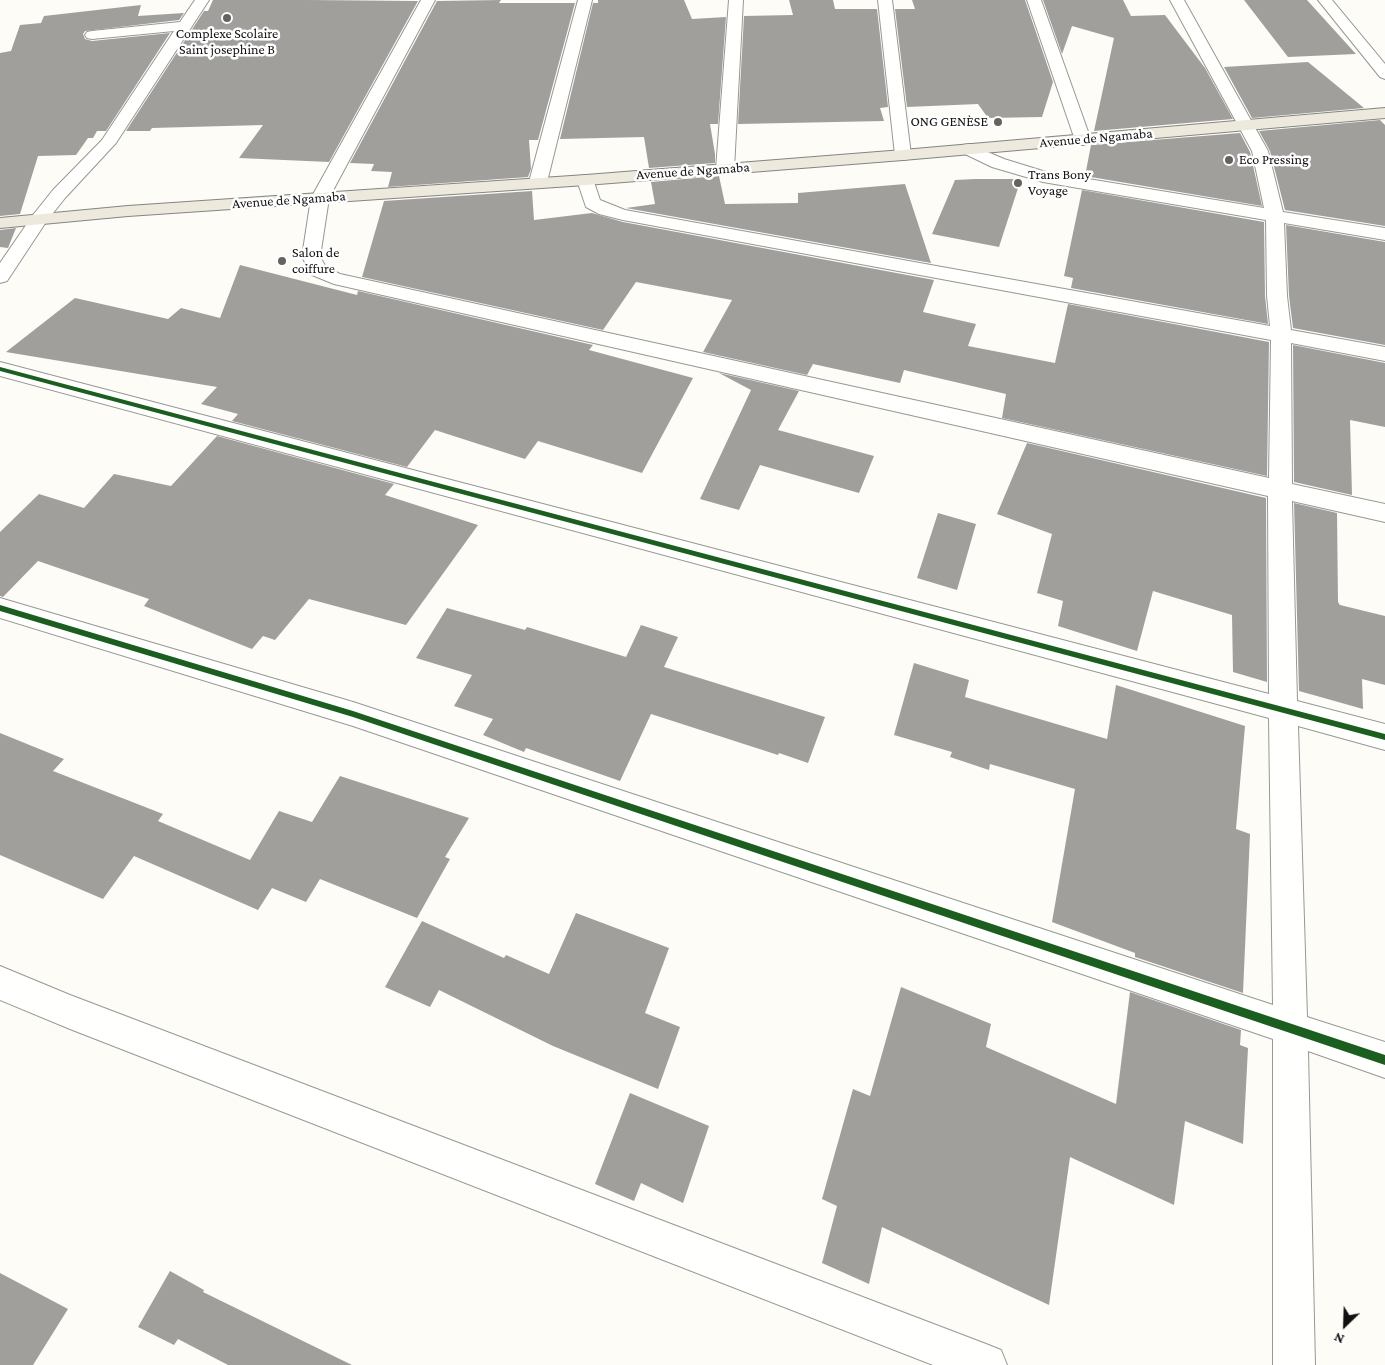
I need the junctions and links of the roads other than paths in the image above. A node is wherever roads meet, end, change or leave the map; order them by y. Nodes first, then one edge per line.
1 (202, 0) edge
2 (428, 0) edge
3 (585, 0) edge
4 (736, 0) edge
5 (885, 0) edge
6 (1034, 0) edge
7 (1177, 0) edge
8 (1326, 0) edge
9 (184, 26) junction
10 (92, 35) dead end
11 (1385, 74) edge
12 (1385, 113) edge
13 (1246, 125) junction
14 (1083, 140) junction
15 (969, 149) junction
16 (903, 155) junction
17 (725, 169) junction
18 (586, 180) junction
19 (538, 182) junction
20 (320, 198) junction
21 (1275, 216) junction
22 (39, 219) junction
23 (0, 223) edge
24 (1385, 234) edge
25 (0, 276) edge
26 (1281, 334) junction
27 (1385, 354) edge
28 (0, 369) edge
29 (1279, 490) junction
30 (1385, 513) edge
31 (0, 608) edge
32 (1284, 709) junction
33 (1385, 737) edge
34 (0, 983) edge
35 (1290, 1027) junction
36 (1385, 1060) edge
37 (986, 1365) edge
38 (1294, 1365) edge

1 - 9 street
2 - 20 street
3 - 19 street
4 - 17 street
5 - 16 street
6 - 14 street
7 - 13 street
8 - 11 street
9 - 10 street
9 - 22 street
12 - 13 main road, Avenue de Ngamaba
13 - 14 main road, Avenue de Ngamaba
13 - 21 street
14 - 15 main road, Avenue de Ngamaba
15 - 16 main road, Avenue de Ngamaba
15 - 21 street
16 - 17 main road, Avenue de Ngamaba
17 - 18 main road, Avenue de Ngamaba
18 - 19 main road, Avenue de Ngamaba
18 - 26 street
19 - 20 main road, Avenue de Ngamaba
20 - 22 main road, Avenue de Ngamaba
20 - 29 street
21 - 24 street
21 - 26 street
22 - 23 main road, Avenue de Ngamaba
22 - 25 street
26 - 27 street
26 - 29 street
28 - 32 street
29 - 30 street
29 - 32 street
31 - 35 street
32 - 33 street
32 - 35 street
34 - 37 street
35 - 36 street
35 - 38 street

